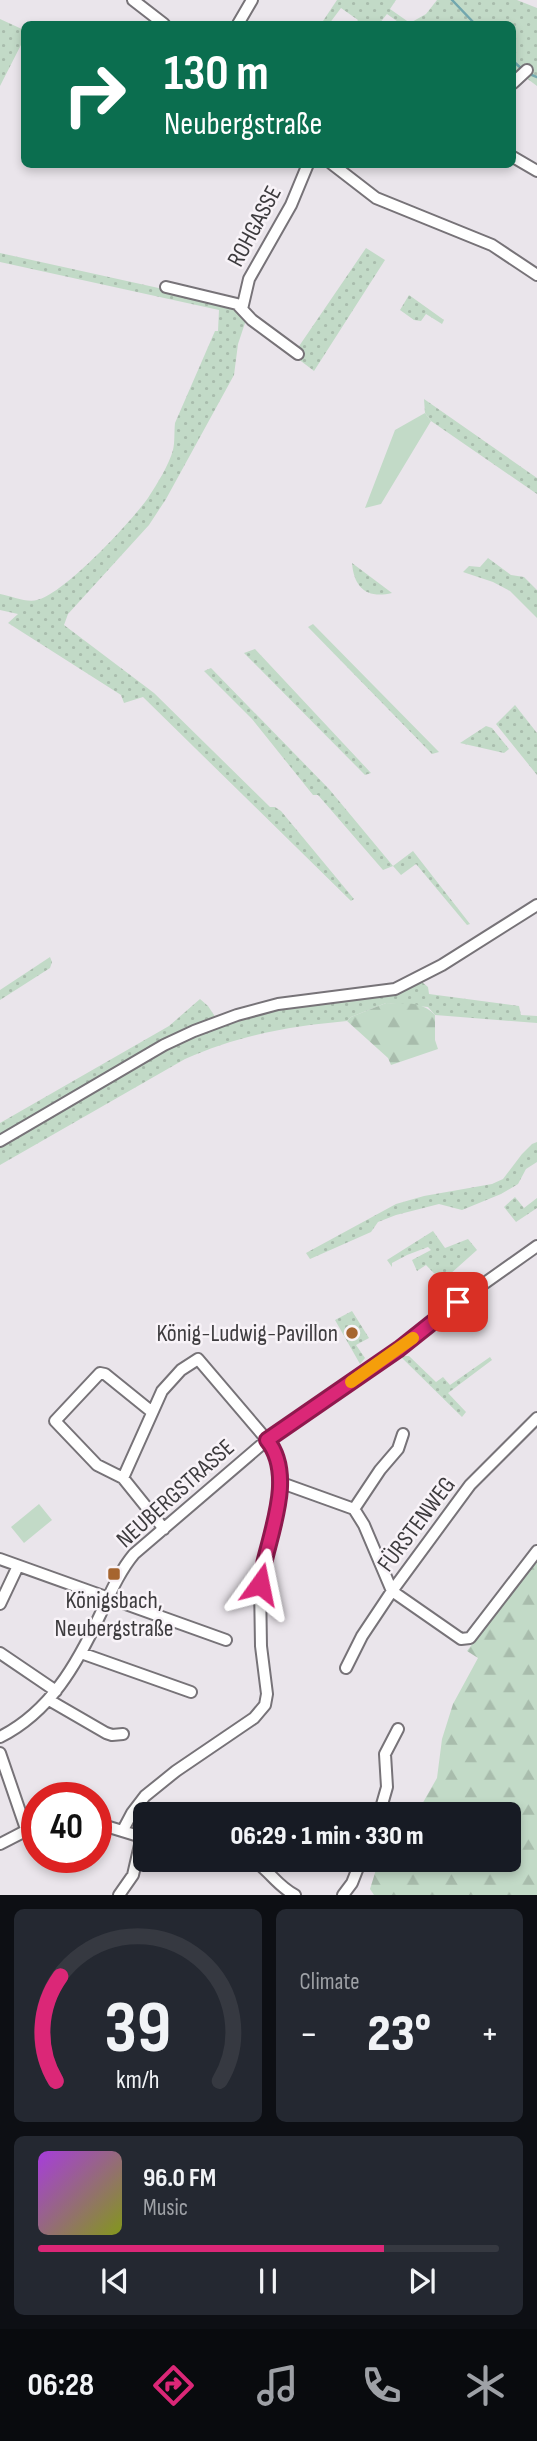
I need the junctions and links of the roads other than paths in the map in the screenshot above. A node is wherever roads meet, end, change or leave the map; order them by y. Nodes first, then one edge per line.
1 (133, 0) edge
2 (252, 0) edge
3 (160, 21) edge
4 (240, 21) edge
5 (516, 159) edge
6 (306, 168) edge
7 (337, 168) edge
8 (537, 171) edge
9 (537, 275) edge
10 (166, 287) dead end
11 (242, 309) junction
12 (298, 354) dead end
13 (537, 905) edge
14 (0, 1141) edge
15 (537, 1246) edge
16 (152, 1412) junction
17 (537, 1419) edge
18 (404, 1434) dead end
19 (267, 1440) junction
20 (123, 1478) junction
21 (279, 1482) junction
22 (354, 1509) junction
23 (164, 1529) junction
24 (537, 1551) edge
25 (0, 1559) edge
26 (18, 1566) junction
27 (392, 1591) junction
28 (108, 1598) junction
29 (0, 1604) edge
30 (226, 1640) dead end
31 (0, 1653) edge
32 (81, 1653) junction
33 (346, 1668) dead end
34 (191, 1692) dead end
35 (52, 1695) junction
36 (398, 1730) dead end
37 (123, 1734) dead end
38 (0, 1737) edge
39 (0, 1753) edge
40 (383, 1802) edge
41 (21, 1803) edge
42 (112, 1827) edge
43 (123, 1830) junction
44 (21, 1832) edge
45 (133, 1834) edge
46 (0, 1844) edge
47 (134, 1872) edge
48 (268, 1872) edge
49 (356, 1872) edge
50 (119, 1895) edge
51 (295, 1895) edge
52 (343, 1895) edge

1 - 3 street
2 - 4 street
5 - 8 street
6 - 11 street, ROHGASSE
7 - 9 street
10 - 11 street
11 - 12 street
13 - 14 street
15 - 19 street, NEUBERGSTRASSE
16 - 19 street
16 - 20 street
16 - 20 street
17 - 27 street, FÜRSTENWEG
18 - 22 street
19 - 21 street
19 - 23 street, NEUBERGSTRASSE
20 - 23 street
21 - 22 street
21 - 43 street
22 - 27 street
23 - 28 street, NEUBERGSTRASSE
24 - 27 street
25 - 26 street
26 - 28 street
26 - 29 street
27 - 33 street, FÜRSTENWEG
28 - 30 street
28 - 32 street, NEUBERGSTRASSE
31 - 35 street
32 - 34 street
32 - 35 street, NEUBERGSTRASSE
35 - 37 street
35 - 38 street, NEUBERGSTRASSE
36 - 40 street
39 - 41 street
42 - 43 street
43 - 45 street
44 - 46 street
47 - 50 street
48 - 51 street
49 - 52 street

